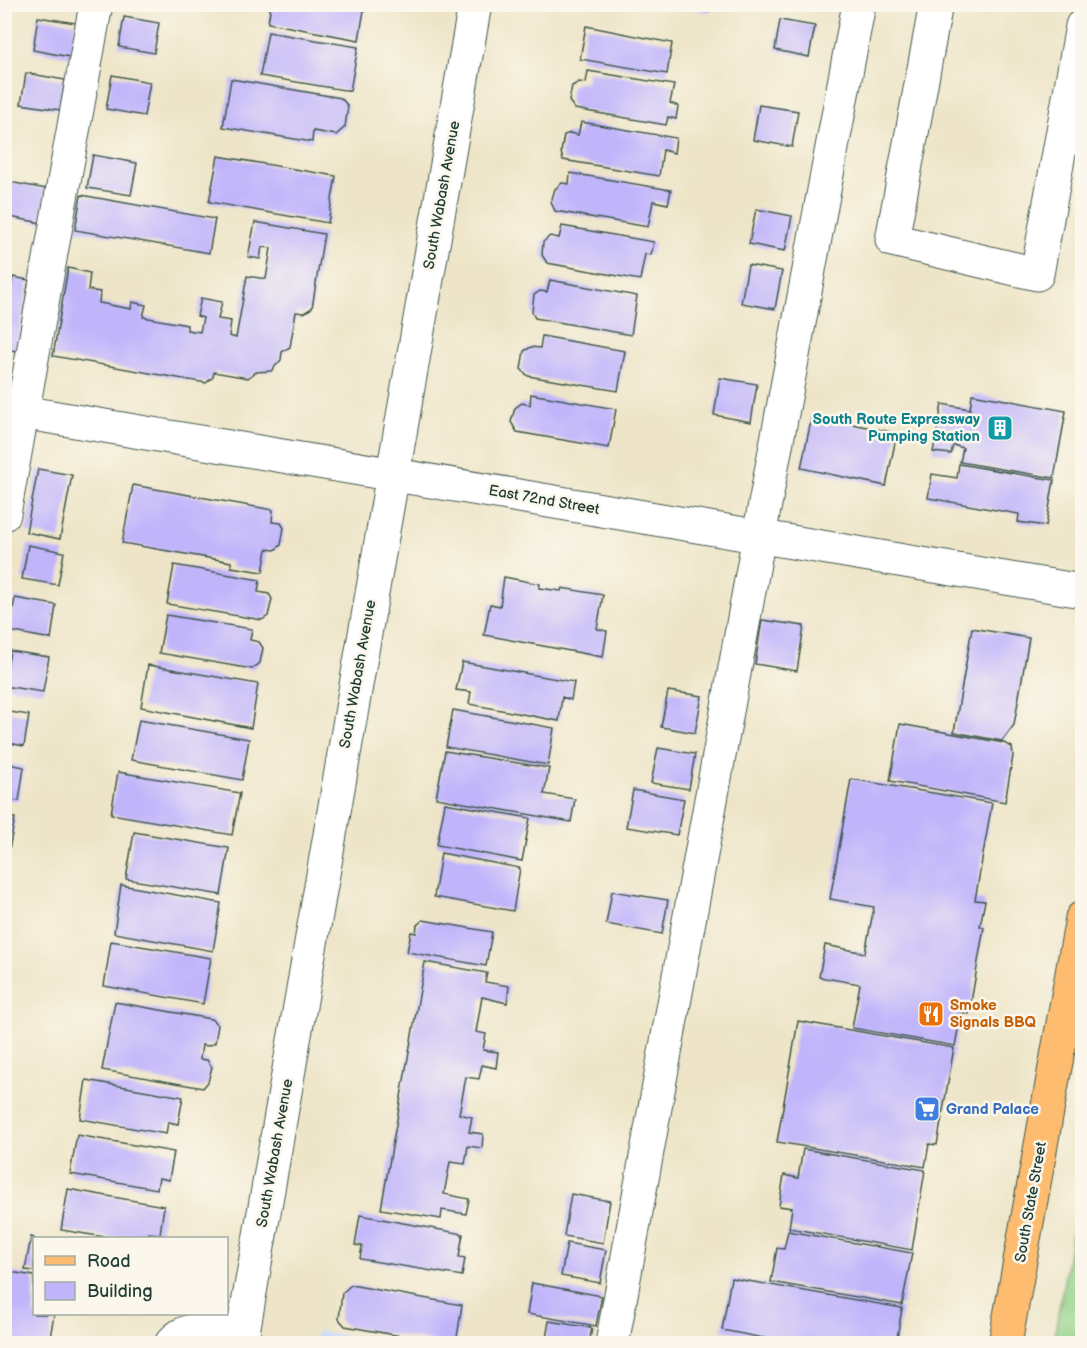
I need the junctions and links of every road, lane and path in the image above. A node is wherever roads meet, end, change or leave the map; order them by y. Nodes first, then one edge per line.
1 (96, 4) edge
2 (475, 4) edge
3 (859, 4) edge
4 (936, 4) edge
5 (1083, 26) edge
6 (13, 410) edge
7 (393, 474) junction
8 (4, 514) edge
9 (759, 536) junction
10 (1083, 591) edge
11 (1083, 918) edge
12 (1079, 955) edge
13 (242, 1338) edge
14 (171, 1344) edge
15 (612, 1344) edge
16 (1005, 1344) edge

1 - 6 street
2 - 7 street, South Wabash Avenue
3 - 9 street
4 - 5 street
6 - 7 street, East 72nd Street
6 - 8 street
7 - 9 street, East 72nd Street
7 - 13 street, South Wabash Avenue
9 - 10 street, East 72nd Street
9 - 15 street
11 - 12 main road, South State Street
12 - 16 main road, South State Street
13 - 14 street

